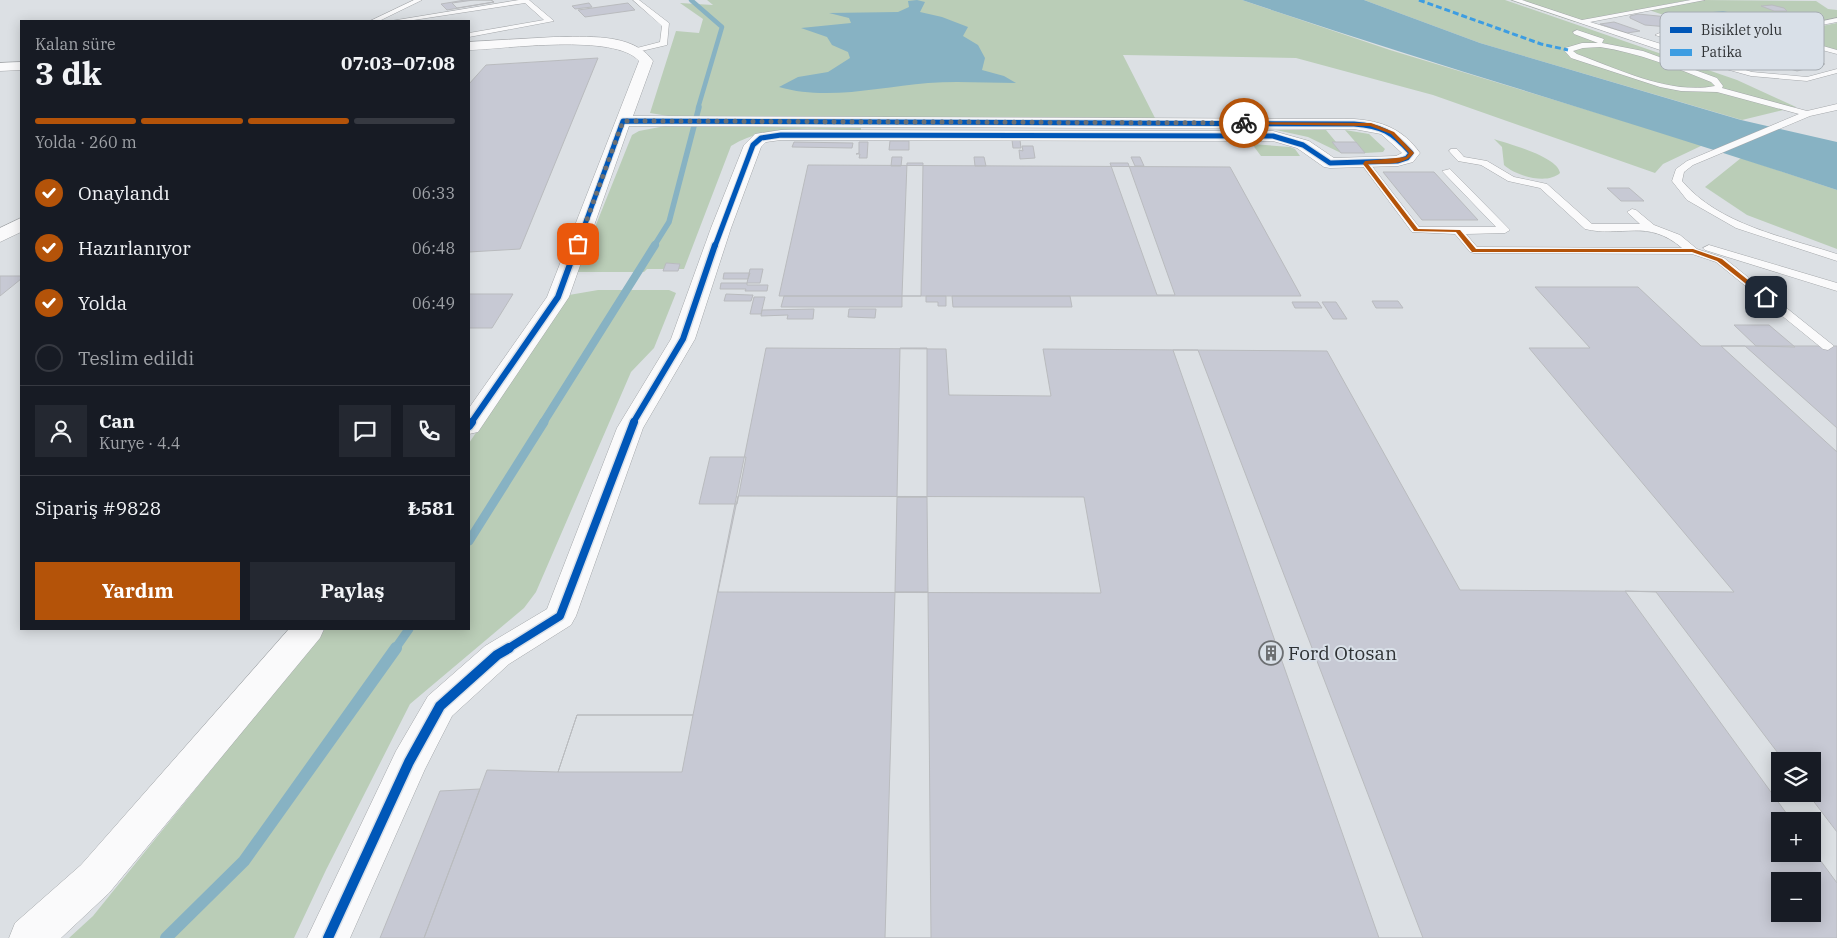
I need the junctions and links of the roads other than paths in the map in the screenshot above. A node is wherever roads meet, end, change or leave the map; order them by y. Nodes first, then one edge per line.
1 (419, 0) edge
2 (529, 0) edge
3 (1515, 0) edge
4 (1702, 0) edge
5 (636, 1) edge
6 (376, 20) edge
7 (401, 20) edge
8 (445, 20) edge
9 (1837, 20) edge
10 (1582, 22) junction
11 (1824, 22) edge
12 (470, 28) edge
13 (1577, 32) dead end
14 (470, 34) edge
15 (1659, 35) edge
16 (1636, 39) junction
17 (470, 46) edge
18 (1617, 46) junction
19 (1660, 47) edge
20 (1824, 48) edge
21 (636, 50) junction
22 (1837, 52) edge
23 (1660, 61) edge
24 (20, 66) edge
25 (0, 67) edge
26 (1685, 70) edge
27 (1734, 70) edge
28 (1837, 71) edge
29 (1717, 89) junction
30 (1837, 106) edge
31 (1807, 114) junction
32 (623, 121) junction
33 (1454, 151) dead end
34 (1365, 163) junction
35 (1447, 171) dead end
36 (1632, 212) dead end
37 (1646, 212) dead end
38 (20, 225) edge
39 (1650, 227) junction
40 (1458, 231) junction
41 (0, 236) edge
42 (1768, 237) junction
43 (1693, 250) junction
44 (1837, 258) edge
45 (1837, 268) edge
46 (1837, 287) edge
47 (1828, 346) dead end
48 (470, 425) edge
49 (307, 630) edge
50 (30, 938) edge
51 (328, 938) edge

1 - 6 lane
2 - 7 lane
2 - 14 lane
3 - 10 lane
4 - 10 lane
5 - 21 lane
8 - 12 lane
9 - 11 lane
10 - 16 lane
13 - 18 lane
15 - 16 lane
16 - 19 lane
17 - 21 street
18 - 23 lane
18 - 29 lane
20 - 22 lane
21 - 32 street
24 - 25 street
26 - 29 lane
27 - 28 lane
29 - 31 lane
30 - 31 lane
31 - 42 lane
32 - 34 street
32 - 48 street
33 - 39 lane
34 - 40 lane
34 - 51 street
35 - 40 lane
36 - 39 lane
37 - 46 lane
38 - 41 street
39 - 43 lane
40 - 43 lane
42 - 44 lane
42 - 45 lane
43 - 47 lane
49 - 50 street

